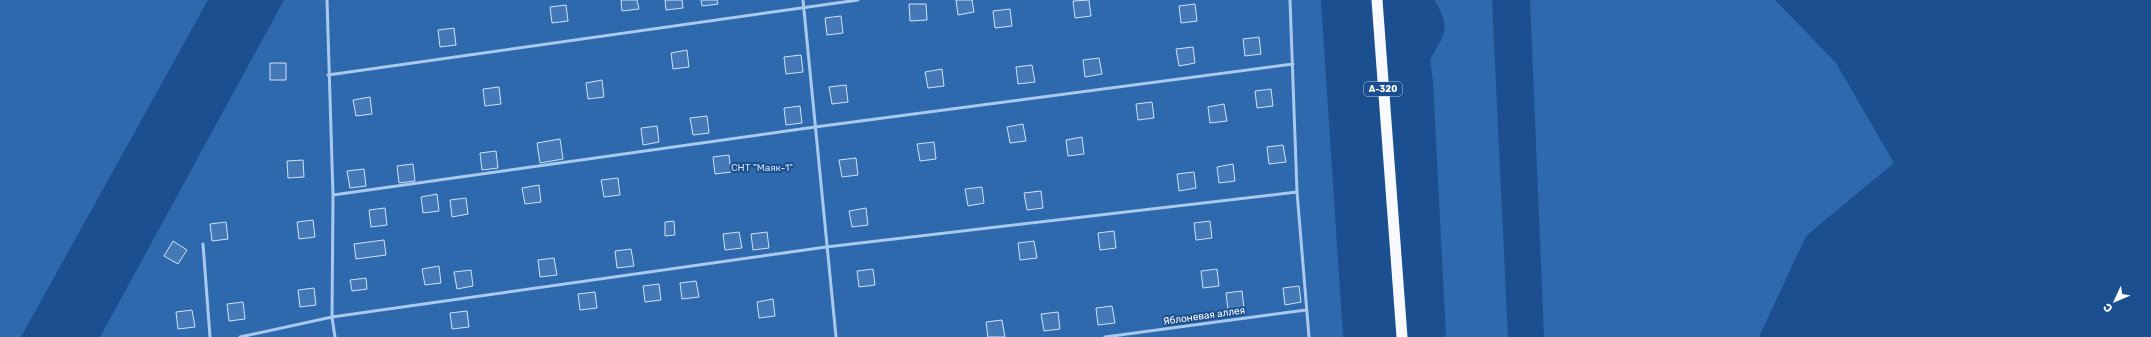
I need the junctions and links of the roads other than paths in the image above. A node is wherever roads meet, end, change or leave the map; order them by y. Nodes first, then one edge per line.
1 (327, 0) edge
2 (803, 0) edge
3 (858, 0) edge
4 (1290, 0) edge
5 (1376, 0) edge
6 (804, 6) junction
7 (1293, 64) junction
8 (328, 75) junction
9 (815, 127) junction
10 (1296, 192) junction
11 (333, 195) junction
12 (203, 244) dead end
13 (826, 247) junction
14 (1306, 310) junction
15 (332, 317) junction
16 (210, 337) edge
17 (240, 337) edge
18 (335, 337) edge
19 (836, 337) edge
20 (1105, 337) edge
21 (1309, 337) edge
22 (1402, 337) edge

1 - 8 lane
2 - 6 lane
3 - 6 lane
4 - 7 lane
5 - 22 highway, А-320
6 - 8 lane
6 - 9 lane
7 - 9 lane
7 - 10 lane
8 - 11 lane
9 - 11 lane
9 - 13 lane
10 - 13 lane
10 - 14 lane
11 - 15 lane
12 - 16 lane
13 - 15 lane
13 - 19 lane
14 - 20 lane, Яблоневая аллея
14 - 21 lane
15 - 17 lane
15 - 18 lane

